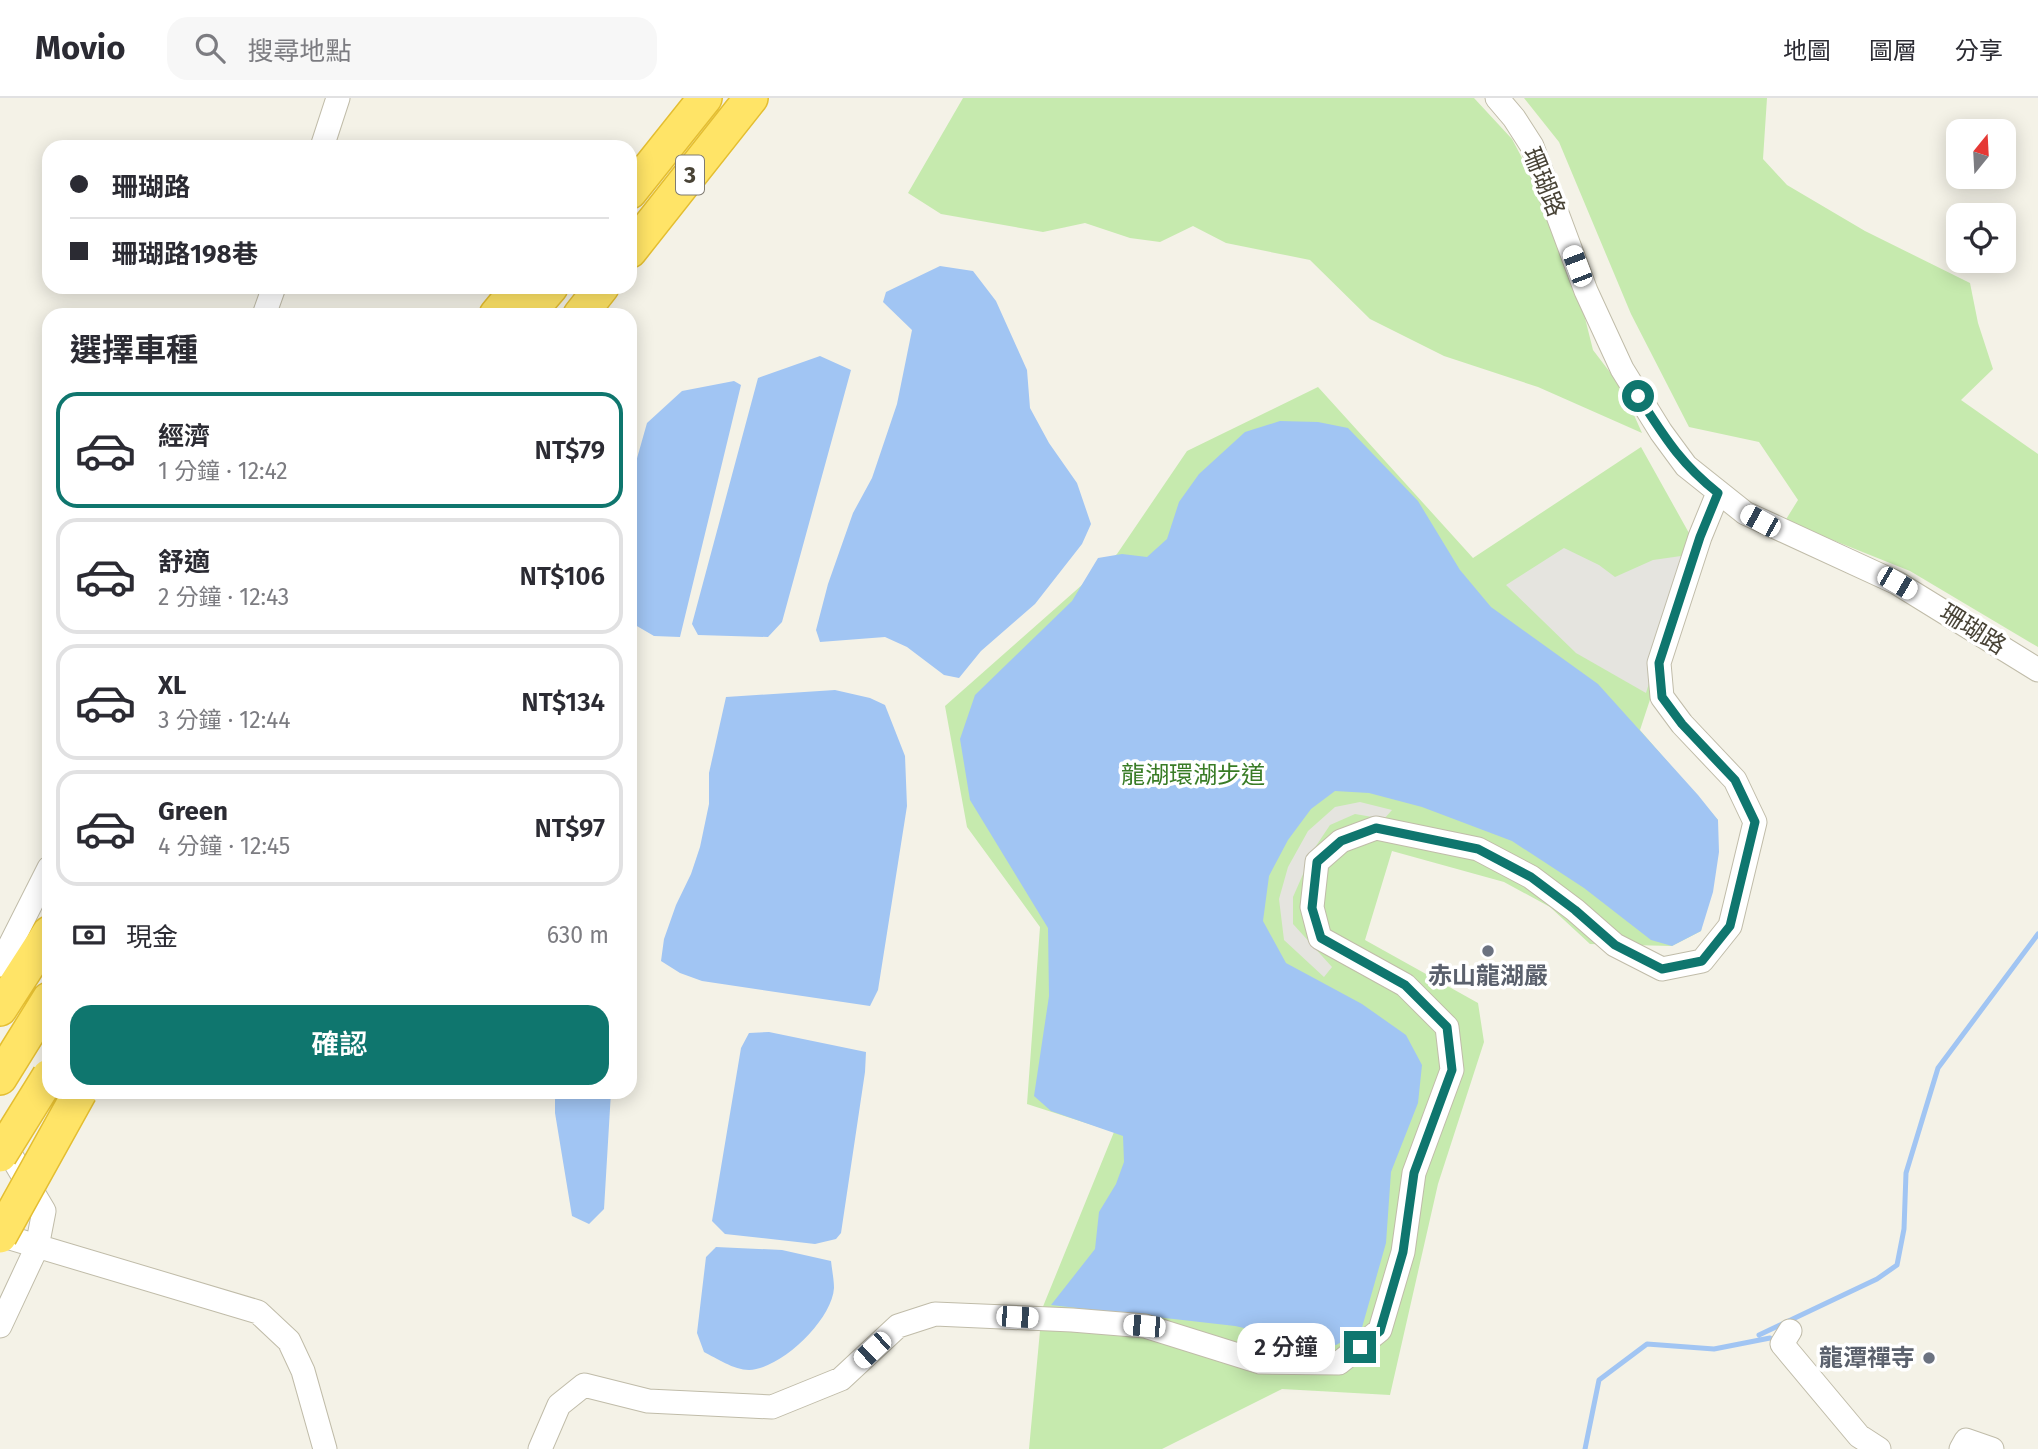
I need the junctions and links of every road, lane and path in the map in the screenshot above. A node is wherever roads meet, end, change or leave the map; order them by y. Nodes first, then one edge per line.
1 (338, 98) edge
2 (705, 98) edge
3 (751, 98) edge
4 (1497, 98) edge
5 (324, 140) edge
6 (637, 183) edge
7 (637, 242) edge
8 (513, 294) edge
9 (545, 294) edge
10 (596, 294) edge
11 (502, 308) edge
12 (533, 308) edge
13 (586, 308) edge
14 (1718, 493) junction
15 (2038, 670) edge
16 (42, 882) edge
17 (42, 944) edge
18 (0, 965) edge
19 (0, 1009) edge
20 (42, 1010) edge
21 (0, 1078) edge
22 (42, 1087) edge
23 (76, 1099) edge
24 (0, 1137) edge
25 (0, 1155) edge
26 (0, 1236) edge
27 (37, 1247) junction
28 (0, 1326) edge
29 (1790, 1331) dead end
30 (325, 1449) edge
31 (540, 1449) edge
32 (1879, 1449) edge
33 (1961, 1449) edge
34 (1992, 1449) edge

1 - 5 street
2 - 6 highway, 3
3 - 7 highway, 3
4 - 14 street, 珊瑚路
8 - 11 highway
9 - 12 highway
10 - 13 highway
14 - 15 street, 珊瑚路
14 - 31 street
16 - 18 street
17 - 19 highway
20 - 21 highway
22 - 25 highway, bridge
23 - 26 highway, bridge
24 - 27 street
26 - 27 street
27 - 28 street
27 - 30 street
29 - 32 street
33 - 34 street

